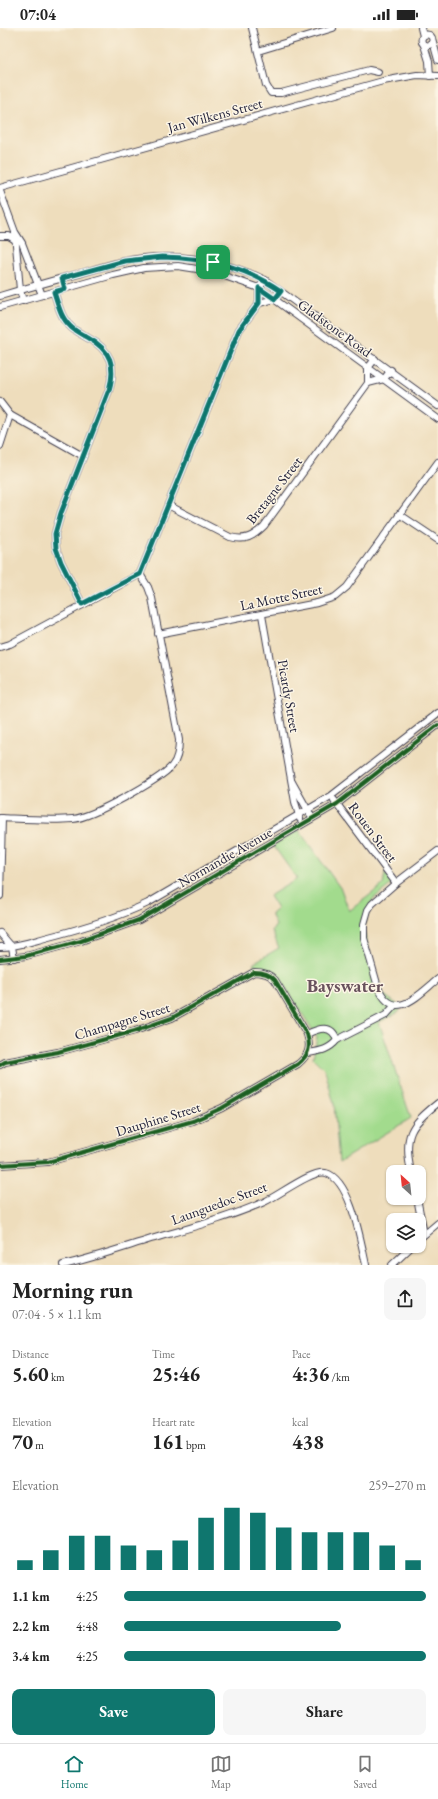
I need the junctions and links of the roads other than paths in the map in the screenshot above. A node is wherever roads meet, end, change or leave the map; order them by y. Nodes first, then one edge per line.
1 (252, 28) edge
2 (333, 28) edge
3 (421, 28) edge
4 (423, 36) junction
5 (434, 37) edge
6 (424, 45) junction
7 (258, 51) junction
8 (438, 60) edge
9 (378, 72) dead end
10 (430, 76) junction
11 (438, 76) edge
12 (0, 188) edge
13 (0, 191) edge
14 (15, 232) junction
15 (0, 236) edge
16 (15, 240) junction
17 (22, 243) junction
18 (62, 278) junction
19 (265, 280) junction
20 (39, 284) junction
21 (259, 288) junction
22 (65, 289) junction
23 (20, 290) junction
24 (281, 291) junction
25 (54, 292) junction
26 (42, 295) junction
27 (0, 296) edge
28 (275, 299) junction
29 (23, 301) junction
30 (259, 303) junction
31 (0, 307) edge
32 (375, 358) junction
33 (368, 368) junction
34 (390, 370) junction
35 (384, 379) junction
36 (368, 383) junction
37 (0, 402) edge
38 (438, 406) edge
39 (10, 415) junction
40 (438, 419) edge
41 (0, 446) edge
42 (83, 456) junction
43 (438, 462) edge
44 (168, 505) junction
45 (399, 514) junction
46 (438, 540) edge
47 (140, 574) junction
48 (82, 604) junction
49 (262, 615) junction
50 (158, 634) junction
51 (0, 647) edge
52 (438, 713) edge
53 (438, 725) edge
54 (292, 782) junction
55 (331, 796) junction
56 (337, 804) junction
57 (308, 810) junction
58 (298, 816) junction
59 (1, 818) edge
60 (313, 818) junction
61 (302, 824) junction
62 (438, 852) edge
63 (396, 883) junction
64 (0, 896) edge
65 (103, 922) junction
66 (0, 933) edge
67 (107, 933) junction
68 (0, 947) edge
69 (12, 947) junction
70 (14, 958) junction
71 (0, 959) edge
72 (438, 979) edge
73 (392, 1004) junction
74 (307, 1034) junction
75 (337, 1040) junction
76 (308, 1053) junction
77 (0, 1065) edge
78 (438, 1103) edge
79 (0, 1165) edge
80 (410, 1165) edge
81 (438, 1223) edge
82 (426, 1232) edge
83 (405, 1253) edge
84 (63, 1265) edge
85 (366, 1265) edge
86 (392, 1265) edge

1 - 7 street
2 - 7 street
3 - 4 street
4 - 5 street
4 - 6 street
5 - 6 street
5 - 8 street
6 - 10 street
7 - 9 street
10 - 11 street, Jan Wilkens Street
10 - 12 street, Jan Wilkens Street
13 - 14 street
14 - 16 street
14 - 17 street
15 - 16 street
16 - 17 street
16 - 23 street
17 - 20 street
18 - 19 street, Gladstone Road
18 - 20 street, Gladstone Road
18 - 22 street
19 - 21 street
19 - 24 street, Gladstone Road
20 - 23 street, Gladstone Road
20 - 26 street
21 - 22 street, Gladstone Road
21 - 28 street, Gladstone Road
21 - 30 street
22 - 25 street, Gladstone Road
23 - 27 street, Gladstone Road
23 - 29 street
24 - 28 street
24 - 32 street, Gladstone Road
25 - 26 street, Gladstone Road
25 - 42 street
26 - 29 street, Gladstone Road
28 - 30 street
28 - 33 street, Gladstone Road
29 - 31 street, Gladstone Road
30 - 44 street
32 - 33 street
32 - 34 street, Gladstone Road
33 - 35 street, Gladstone Road
33 - 36 street
34 - 35 street
34 - 38 street, Gladstone Road
35 - 36 street
35 - 40 street, Gladstone Road
36 - 44 street, Bretagne Street
37 - 39 street
39 - 41 street
39 - 42 street
42 - 48 street
43 - 45 street, La Motte Street
44 - 47 street
45 - 46 street
45 - 49 street, La Motte Street
47 - 48 street
47 - 50 street
48 - 51 street
49 - 50 street, La Motte Street
49 - 54 street, Picardy Street
50 - 59 street
52 - 55 street, Normandie Avenue
53 - 56 street, Normandie Avenue
54 - 57 street, Picardy Street
54 - 58 street, Picardy Street
55 - 56 street, Rouen Street
55 - 57 street, Normandie Avenue
56 - 60 street, Normandie Avenue
56 - 63 street, Rouen Street
57 - 58 street, Normandie Avenue
57 - 60 street, Picardy Street
58 - 61 street, Picardy Street
58 - 65 street, Normandie Avenue
59 - 64 street
60 - 61 street, Normandie Avenue
61 - 67 street, Normandie Avenue
62 - 63 street
63 - 73 street
65 - 67 street
65 - 69 street, Normandie Avenue
66 - 69 street
67 - 70 street, Normandie Avenue
68 - 69 street, Normandie Avenue
69 - 70 street
70 - 71 street, Normandie Avenue
72 - 73 street
73 - 75 street
74 - 75 street
74 - 76 street, Champagne Street
74 - 77 street, Champagne Street
75 - 76 street
76 - 79 street, Dauphine Street
78 - 80 street
81 - 82 street
83 - 86 street
84 - 85 street, Launguedoc Street

